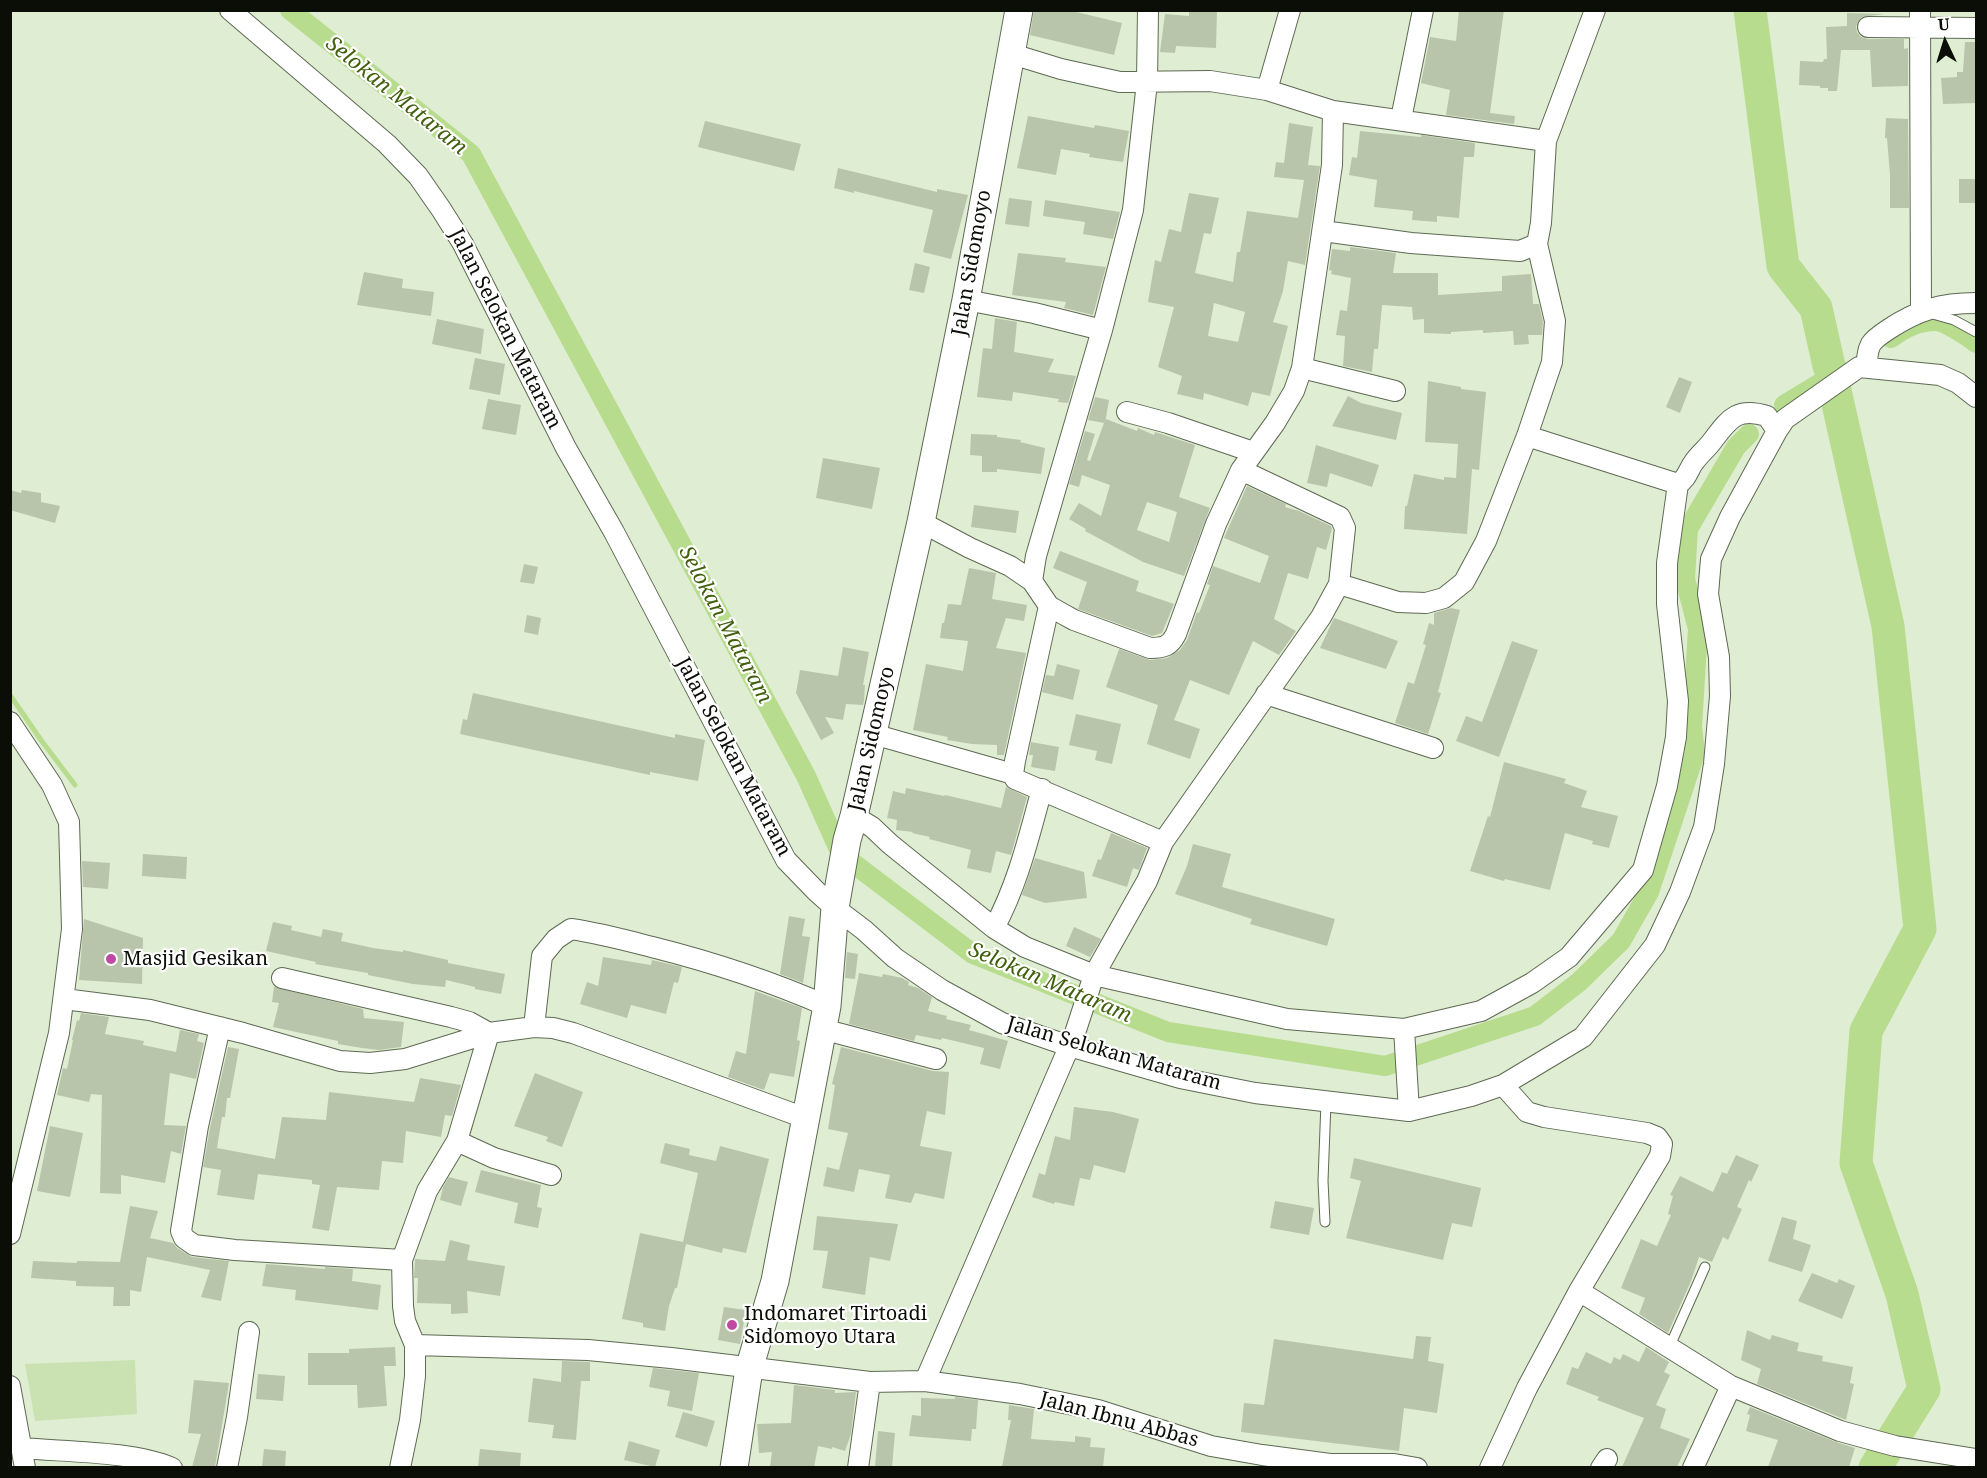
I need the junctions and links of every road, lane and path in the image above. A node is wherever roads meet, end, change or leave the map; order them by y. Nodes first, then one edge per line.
1 (230, 10) edge
2 (1018, 10) edge
3 (1148, 10) edge
4 (1290, 10) edge
5 (1422, 10) edge
6 (1594, 10) edge
7 (1920, 18) edge
8 (1868, 27) dead end
9 (1977, 28) edge
10 (1012, 54) junction
11 (1147, 82) junction
12 (1267, 90) junction
13 (1333, 111) junction
14 (1401, 119) junction
15 (1546, 141) junction
16 (1323, 231) junction
17 (1536, 244) junction
18 (966, 300) junction
19 (1977, 303) edge
20 (1921, 311) junction
21 (1102, 330) junction
22 (1977, 332) edge
23 (1863, 367) junction
24 (1302, 368) junction
25 (1395, 391) dead end
26 (1977, 397) edge
27 (1127, 412) dead end
28 (1781, 425) junction
29 (1527, 436) junction
30 (1253, 452) junction
31 (1241, 470) junction
32 (1678, 484) junction
33 (921, 522) junction
34 (1032, 580) junction
35 (1339, 584) junction
36 (1048, 606) junction
37 (1266, 693) junction
38 (10, 723) edge
39 (873, 734) junction
40 (1433, 748) dead end
41 (1013, 774) junction
42 (1042, 789) junction
43 (850, 828) junction
44 (1163, 842) junction
45 (835, 908) junction
46 (994, 928) junction
47 (1094, 975) junction
48 (282, 978) dead end
49 (64, 999) junction
50 (825, 1017) junction
51 (220, 1027) junction
52 (534, 1027) junction
53 (1404, 1029) junction
54 (489, 1033) junction
55 (1072, 1039) junction
56 (936, 1059) dead end
57 (1503, 1084) junction
58 (1326, 1102) junction
59 (1409, 1104) junction
60 (805, 1118) junction
61 (457, 1141) junction
62 (551, 1175) dead end
63 (1325, 1222) dead end
64 (10, 1234) edge
65 (402, 1260) junction
66 (1706, 1267) dead end
67 (1579, 1291) junction
68 (249, 1332) dead end
69 (415, 1345) junction
70 (1669, 1348) junction
71 (749, 1369) junction
72 (925, 1381) junction
73 (870, 1382) junction
74 (10, 1386) edge
75 (1731, 1386) junction
76 (24, 1458) edge
77 (1977, 1459) edge
78 (1330, 1466) edge
79 (172, 1467) edge
80 (227, 1467) edge
81 (400, 1467) edge
82 (734, 1467) edge
83 (858, 1467) edge
84 (1417, 1467) edge
85 (1490, 1467) edge
86 (1692, 1467) edge

1 - 45 street, Jalan Selokan Mataram
2 - 10 main road, Jalan Sidomoyo
3 - 11 street
4 - 12 street
5 - 14 street
6 - 15 street
7 - 8 street
7 - 9 street
7 - 20 street
10 - 11 street
10 - 18 main road, Jalan Sidomoyo
11 - 12 street
11 - 21 street
12 - 13 street
13 - 14 street
13 - 16 street
14 - 15 street
15 - 17 street
16 - 17 street
16 - 24 street
17 - 29 street
18 - 21 street
18 - 33 main road, Jalan Sidomoyo
19 - 20 street
20 - 22 lane
20 - 23 street
21 - 34 street
23 - 26 street
23 - 28 street, Jalan Selokan Mataram
24 - 25 street
24 - 30 street
27 - 30 street
28 - 32 street
28 - 57 street, Jalan Selokan Mataram
29 - 32 street
29 - 35 street
30 - 31 street
31 - 35 street
31 - 36 street
32 - 53 street
33 - 34 street
33 - 39 main road, Jalan Sidomoyo
34 - 36 street
35 - 37 street
36 - 41 street
37 - 40 street
37 - 44 street
38 - 49 street
39 - 41 street
39 - 43 main road, Jalan Sidomoyo
41 - 42 street
42 - 44 street
42 - 46 street
43 - 45 main road, Jalan Sidomoyo
43 - 46 street
44 - 47 street
45 - 50 main road, Jalan Sidomoyo
45 - 55 street, Jalan Selokan Mataram
46 - 47 street
47 - 53 street
47 - 55 street
48 - 54 street
49 - 51 street
49 - 64 street
50 - 52 street
50 - 56 street
50 - 60 main road, Jalan Sidomoyo
51 - 54 street
51 - 65 street
52 - 54 street
52 - 60 street
53 - 59 street
54 - 61 street
55 - 58 street, Jalan Selokan Mataram
55 - 72 street
57 - 59 street, Jalan Selokan Mataram
57 - 67 street
58 - 59 street, Jalan Selokan Mataram
58 - 63 lane
60 - 71 main road, Jalan Sidomoyo
61 - 62 street
61 - 65 street
65 - 69 street
66 - 70 lane
67 - 70 street
67 - 85 street
68 - 80 street
69 - 71 street, Jalan Ibnu Abbas
69 - 81 street
70 - 75 street
71 - 73 street, Jalan Ibnu Abbas
71 - 82 main road, Jalan Sidomoyo
72 - 73 street, Jalan Ibnu Abbas
72 - 78 street, Jalan Ibnu Abbas
73 - 83 street
74 - 76 street
75 - 77 street
75 - 86 street
76 - 79 street
78 - 84 street, Jalan Ibnu Abbas

